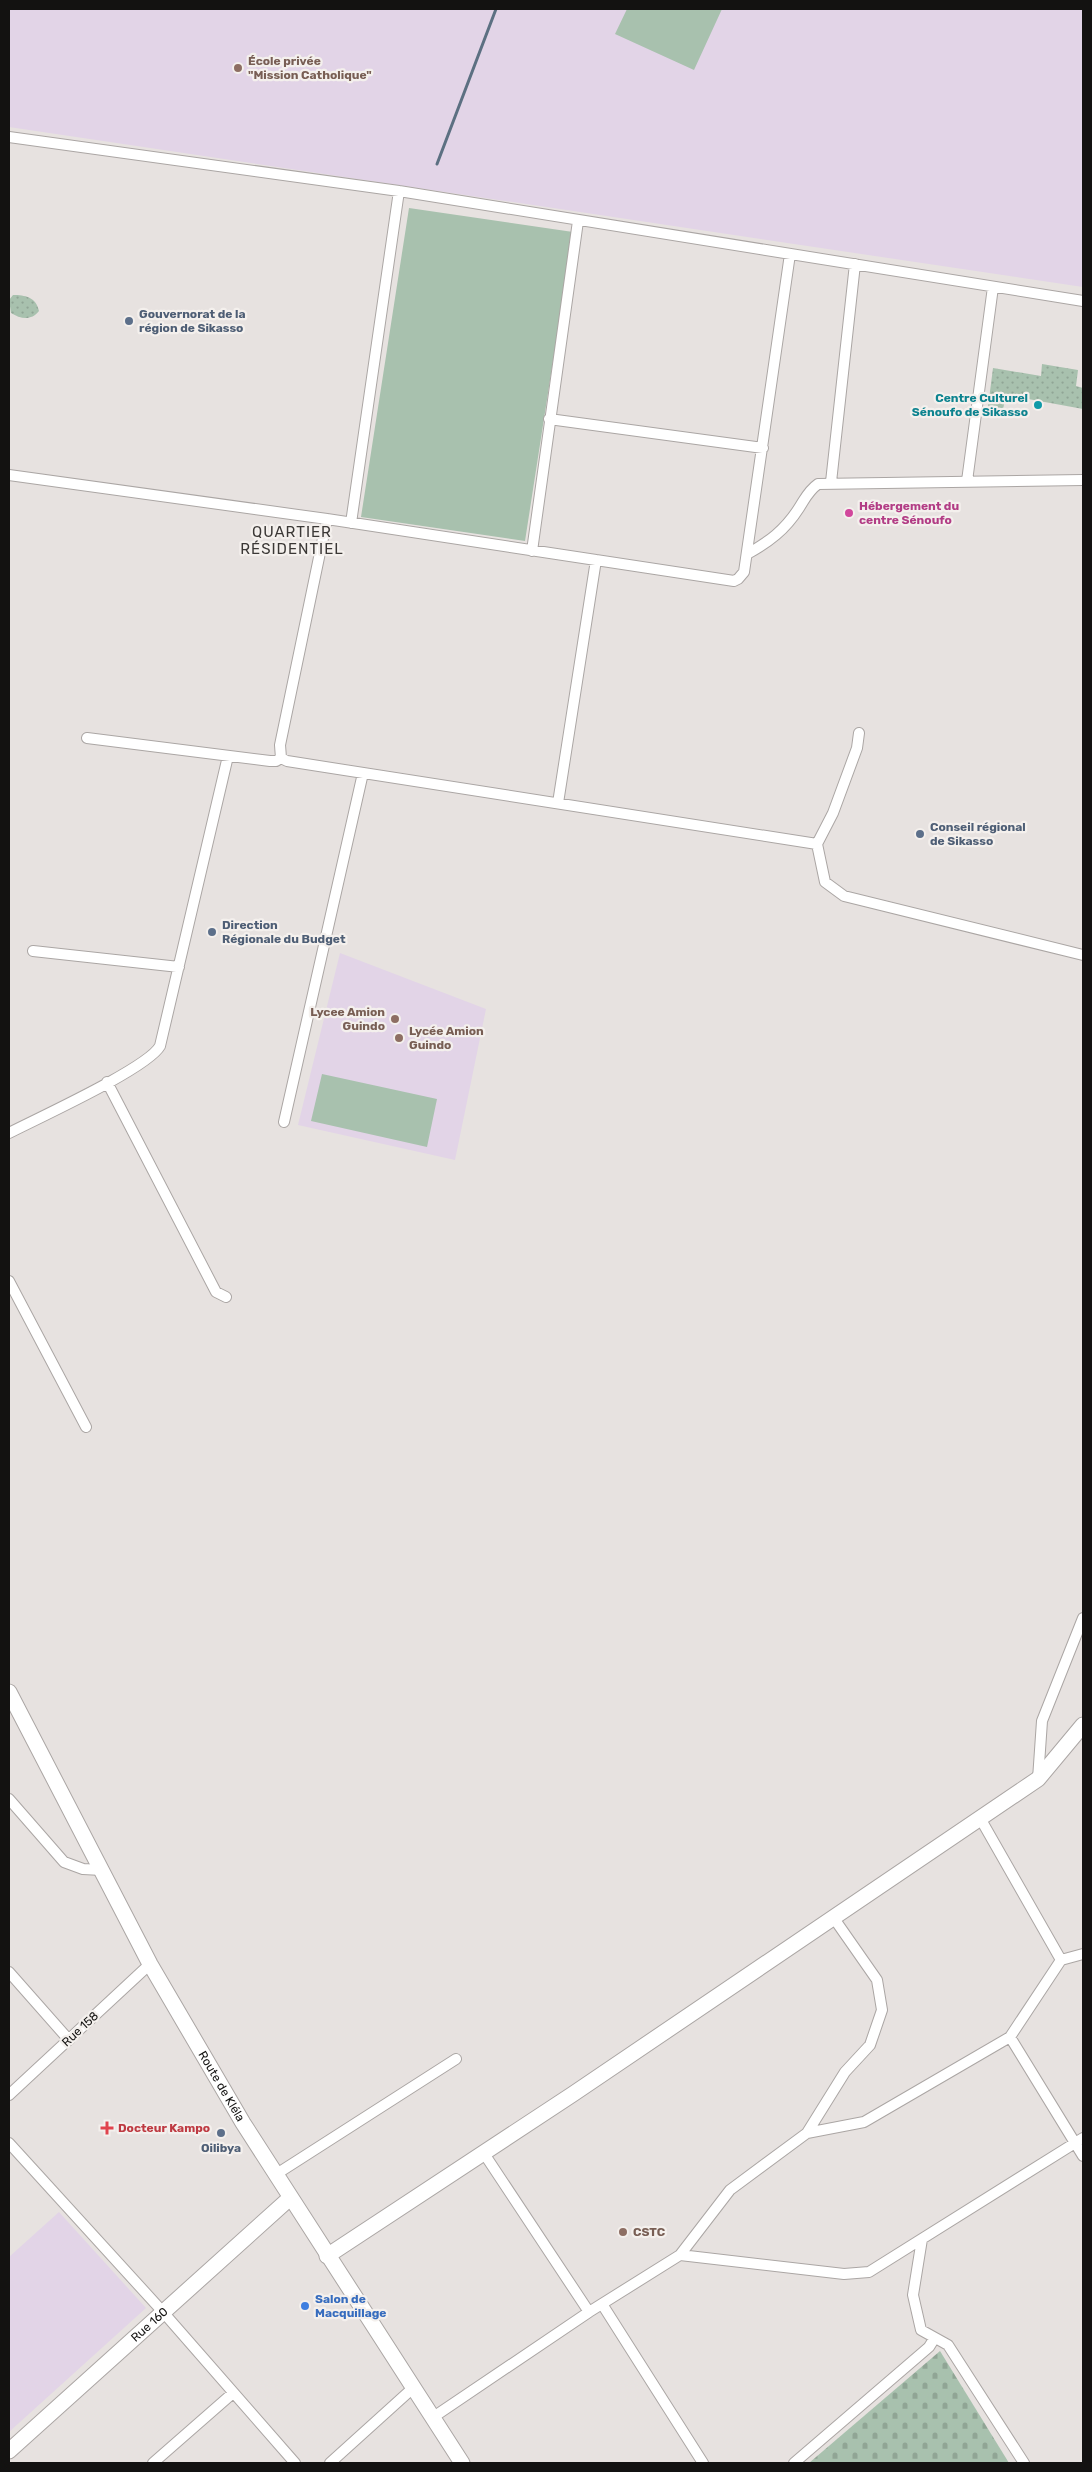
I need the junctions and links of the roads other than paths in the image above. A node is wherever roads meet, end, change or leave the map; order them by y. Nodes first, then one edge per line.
1 (9, 137) edge
2 (399, 192) junction
3 (578, 221) junction
4 (790, 254) junction
5 (856, 264) junction
6 (993, 287) junction
7 (1083, 301) edge
8 (549, 419) junction
9 (763, 448) junction
10 (9, 475) edge
11 (1083, 480) edge
12 (967, 481) junction
13 (831, 482) junction
14 (327, 519) junction
15 (351, 523) junction
16 (532, 551) junction
17 (747, 554) junction
18 (596, 560) junction
19 (859, 733) dead end
20 (87, 738) dead end
21 (228, 756) junction
22 (281, 758) junction
23 (363, 773) junction
24 (558, 803) junction
25 (817, 844) junction
26 (33, 951) dead end
27 (1083, 955) edge
28 (179, 967) junction
29 (106, 1082) junction
30 (284, 1122) dead end
31 (9, 1133) edge
32 (9, 1281) edge
33 (226, 1297) dead end
34 (86, 1427) dead end
35 (1083, 1618) edge
36 (9, 1692) edge
37 (1083, 1725) edge
38 (1038, 1779) junction
39 (9, 1799) edge
40 (980, 1818) junction
41 (102, 1870) junction
42 (833, 1917) junction
43 (1083, 1954) edge
44 (1061, 1960) junction
45 (150, 1964) junction
46 (9, 1972) edge
47 (1010, 2037) junction
48 (69, 2040) junction
49 (456, 2059) dead end
50 (9, 2094) edge
51 (808, 2133) junction
52 (1079, 2141) edge
53 (9, 2143) edge
54 (482, 2152) junction
55 (1083, 2156) edge
56 (275, 2175) junction
57 (290, 2198) junction
58 (922, 2239) junction
59 (680, 2255) junction
60 (327, 2256) junction
61 (602, 2304) junction
62 (163, 2312) junction
63 (589, 2312) junction
64 (934, 2339) junction
65 (413, 2388) junction
66 (232, 2393) junction
67 (432, 2418) junction
68 (9, 2451) edge
69 (152, 2463) edge
70 (294, 2463) edge
71 (330, 2463) edge
72 (462, 2463) edge
73 (703, 2463) edge
74 (794, 2463) edge
75 (1024, 2463) edge

1 - 2 street
2 - 3 street
2 - 15 street
3 - 4 street
3 - 8 street
4 - 5 street
4 - 9 street
5 - 6 street
5 - 13 street
6 - 7 street
6 - 12 street
8 - 9 street
8 - 16 street
9 - 17 street
10 - 14 street
11 - 12 street
12 - 13 street
13 - 17 street
14 - 15 street
14 - 22 street
15 - 16 street
16 - 18 street
17 - 18 street
18 - 24 street
19 - 25 street
20 - 21 street
21 - 22 street
21 - 28 street
22 - 23 street
23 - 24 street
23 - 30 street
24 - 25 street
25 - 27 street
26 - 28 street
28 - 29 street
29 - 31 street
29 - 33 street
32 - 34 street
35 - 38 street
36 - 41 street, Route de Kléla
37 - 38 street
38 - 40 street
39 - 41 street
40 - 42 street
40 - 44 street
41 - 45 street, Route de Kléla
42 - 51 street
42 - 54 street
43 - 44 street
44 - 47 street
45 - 48 street, Rue 158
45 - 56 street, Route de Kléla
46 - 48 street
47 - 51 street
47 - 52 street
48 - 50 street, Rue 158
49 - 56 street
51 - 59 street
52 - 55 street
52 - 58 street
53 - 62 street
54 - 60 street
54 - 63 street
56 - 57 street, Route de Kléla
57 - 60 street, Route de Kléla
57 - 62 street, Rue 160
58 - 59 street
58 - 64 street
59 - 61 street
60 - 65 street, Route de Kléla
61 - 63 street
61 - 73 street
62 - 66 street
62 - 68 street, Rue 160
63 - 67 street
64 - 74 street
64 - 75 street
65 - 67 street, Route de Kléla
65 - 71 street
66 - 69 street
66 - 70 street
67 - 72 street, Route de Kléla

